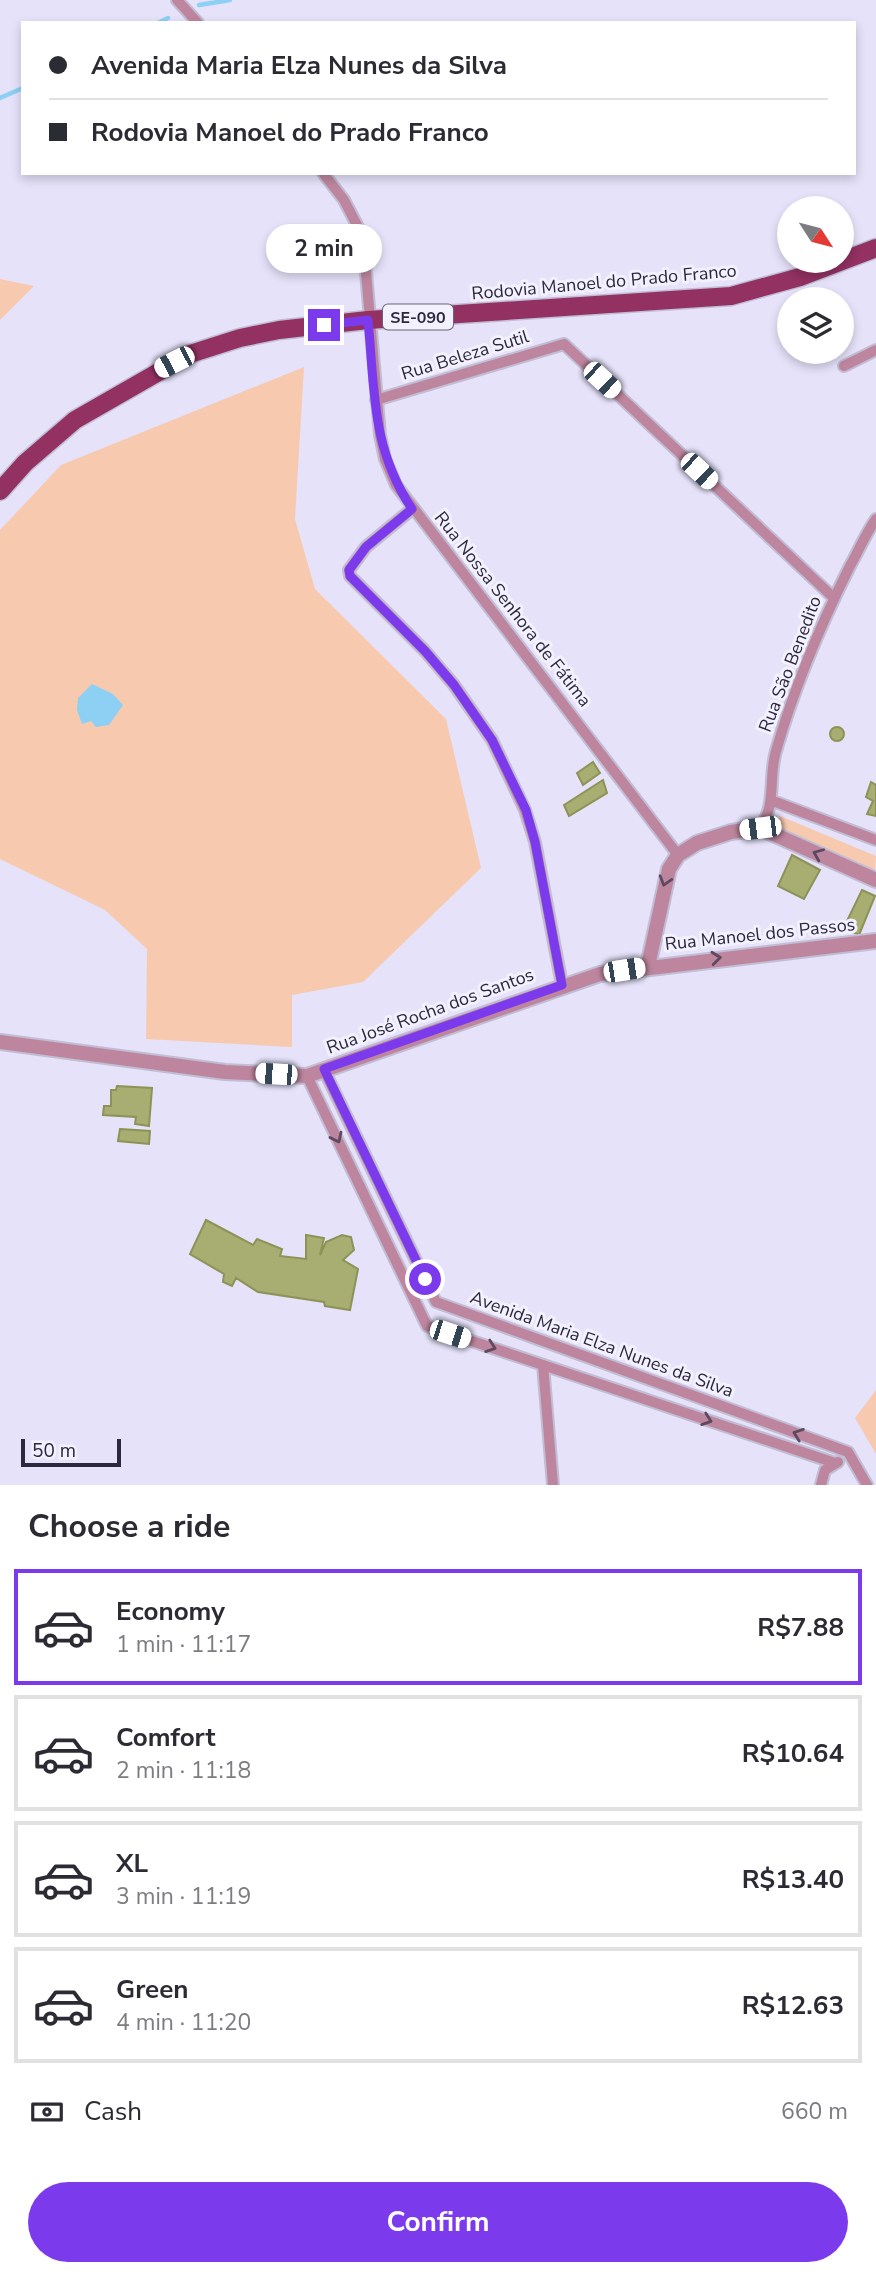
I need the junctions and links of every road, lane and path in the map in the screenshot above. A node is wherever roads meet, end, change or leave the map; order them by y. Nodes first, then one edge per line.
1 (177, 0) edge
2 (196, 21) edge
3 (325, 175) edge
4 (876, 248) edge
5 (368, 320) junction
6 (876, 350) edge
7 (844, 366) dead end
8 (376, 400) junction
9 (0, 491) edge
10 (412, 509) junction
11 (874, 524) edge
12 (834, 598) junction
13 (773, 801) junction
14 (760, 828) junction
15 (876, 840) edge
16 (678, 855) junction
17 (876, 880) edge
18 (876, 941) edge
19 (648, 966) junction
20 (562, 985) junction
21 (0, 1042) edge
22 (324, 1069) junction
23 (307, 1076) junction
24 (543, 1365) junction
25 (835, 1463) junction
26 (854, 1466) junction
27 (552, 1485) edge
28 (821, 1485) edge
29 (867, 1485) edge

1 - 2 street
3 - 5 street, Rua Nossa Senhora de Fátima
4 - 5 main road, Rodovia Manoel do Prado Franco / SE-090
5 - 8 street, Rua Nossa Senhora de Fátima
5 - 9 main road, Rodovia Manoel do Prado Franco / SE-090
6 - 7 street
8 - 10 street, Rua Nossa Senhora de Fátima
8 - 12 street, Rua Beleza Sutil
10 - 16 street, Rua Nossa Senhora de Fátima
10 - 20 street
11 - 12 street, Rua São Benedito
12 - 13 street, Rua São Benedito
13 - 14 street, Rua São Benedito
13 - 15 street
14 - 16 street
17 -> 14 street
16 -> 19 street
19 -> 18 street, Rua Manoel dos Passos
19 - 20 street, Rua José Rocha dos Santos
20 - 22 street, Rua José Rocha dos Santos
21 - 23 street
22 - 23 street, Rua José Rocha dos Santos
26 -> 22 street, Avenida Maria Elza Nunes da Silva
23 -> 24 street, Avenida Maria Elza Nunes da Silva
24 -> 25 street, Avenida Maria Elza Nunes da Silva
24 - 27 street
25 - 26 street, Avenida Maria Elza Nunes da Silva
25 - 28 street
26 - 29 street

